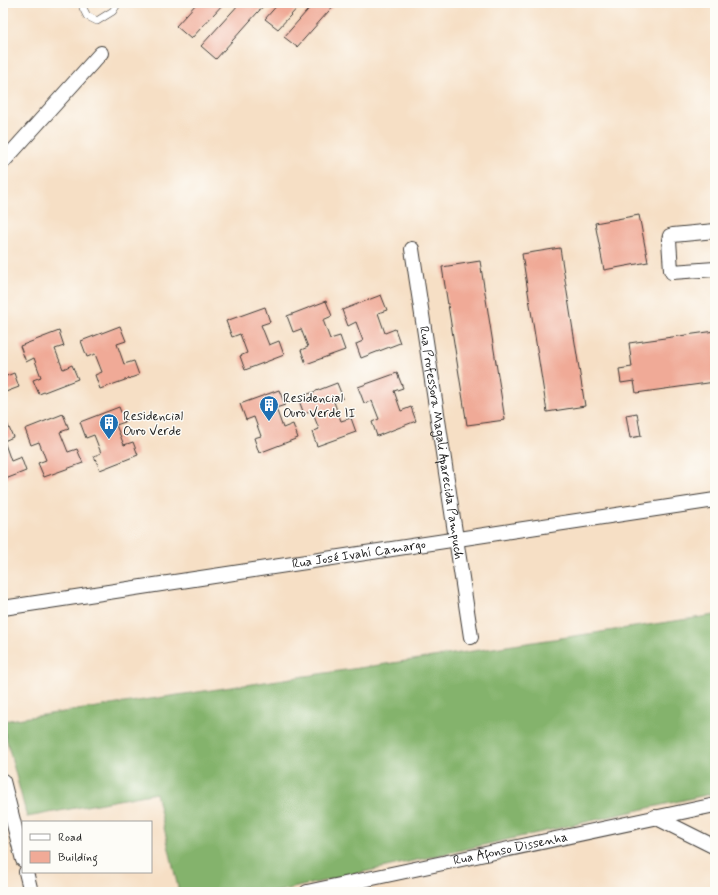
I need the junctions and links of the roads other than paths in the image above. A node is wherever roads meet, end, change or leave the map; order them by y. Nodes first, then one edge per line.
1 (83, 3) edge
2 (118, 3) edge
3 (101, 54) dead end
4 (3, 162) edge
5 (715, 231) edge
6 (412, 249) dead end
7 (715, 269) edge
8 (715, 500) edge
9 (456, 540) junction
10 (3, 608) edge
11 (471, 636) dead end
12 (3, 781) edge
13 (715, 804) edge
14 (654, 818) junction
15 (715, 847) edge
16 (22, 856) edge
17 (26, 873) edge
18 (31, 892) edge
19 (307, 892) edge

1 - 2 lane
3 - 4 street
5 - 7 street
6 - 9 street, Rua Professora Magali Aparecida Pampuch
8 - 9 street, Rua José Ivahí Camargo
9 - 10 street, Rua José Ivahí Camargo
9 - 11 street, Rua Professora Magali Aparecida Pampuch
12 - 16 street
13 - 14 street, Rua Afonso Dissenha
14 - 15 street
14 - 19 street, Rua Afonso Dissenha
17 - 18 street

